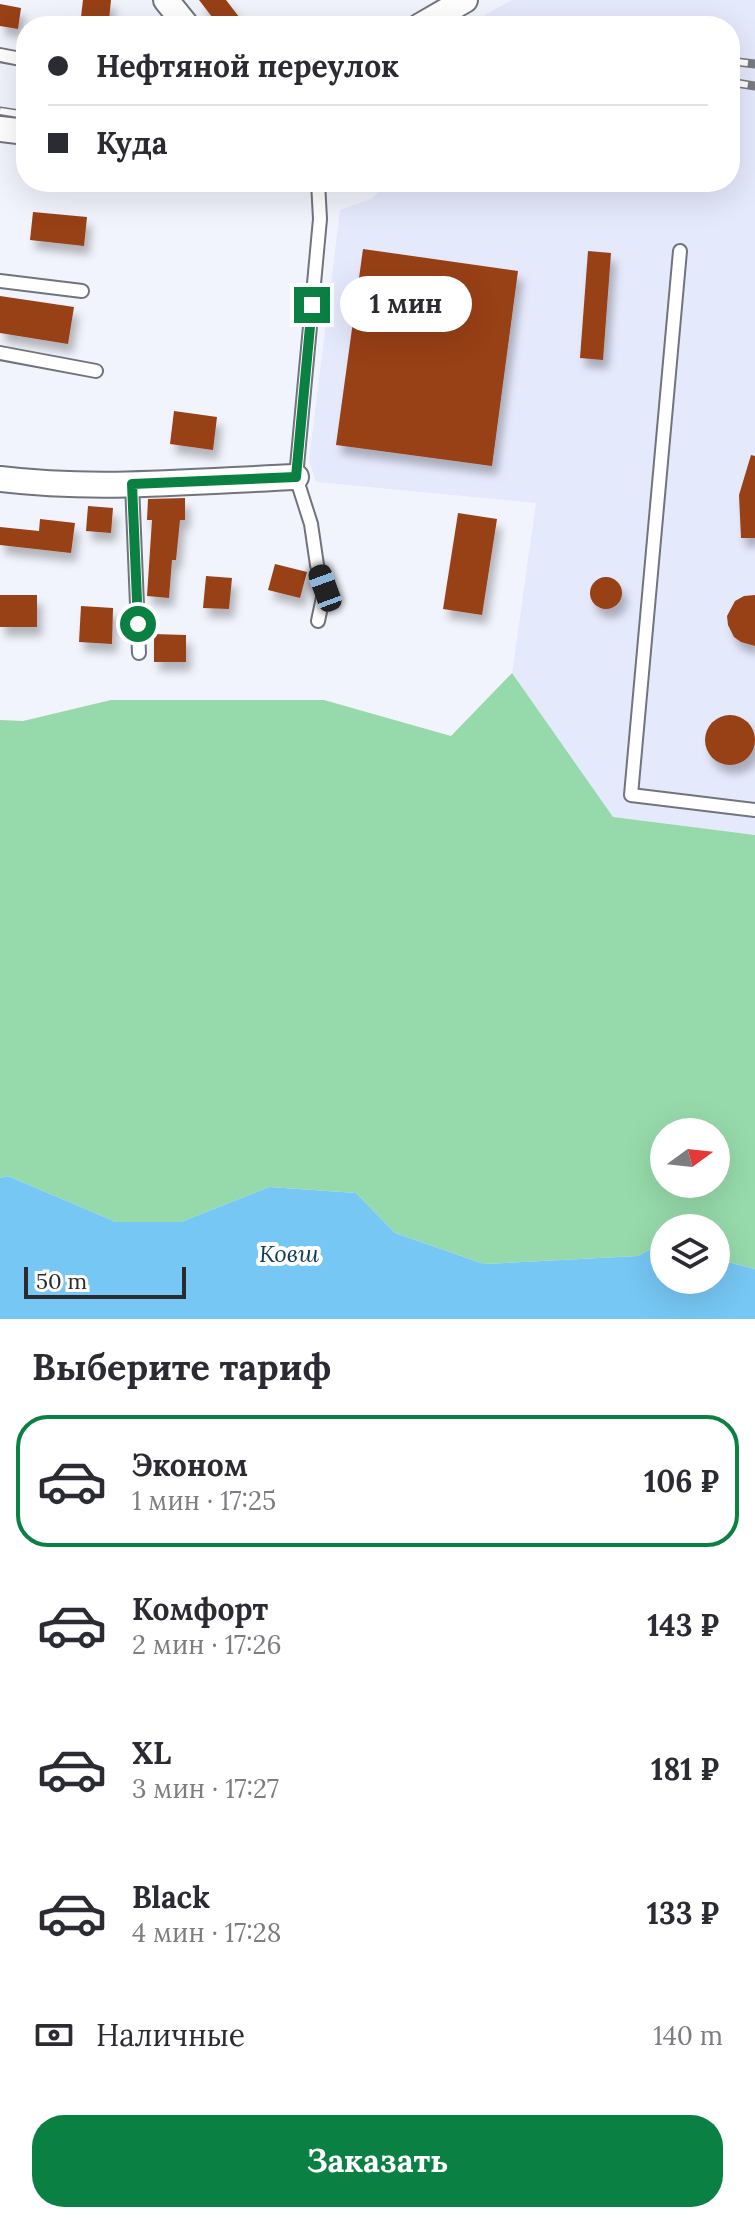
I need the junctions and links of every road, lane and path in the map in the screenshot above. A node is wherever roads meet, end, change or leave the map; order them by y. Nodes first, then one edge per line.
1 (166, 0) edge
2 (465, 0) edge
3 (179, 16) edge
4 (437, 16) edge
5 (319, 192) edge
6 (680, 251) dead end
7 (0, 281) edge
8 (82, 291) dead end
9 (0, 353) edge
10 (96, 371) dead end
11 (296, 477) junction
12 (0, 479) edge
13 (132, 484) junction
14 (318, 621) dead end
15 (139, 653) dead end
16 (755, 810) edge

1 - 3 street
2 - 4 street
5 - 11 lane
6 - 16 lane
7 - 8 lane
9 - 10 lane
11 - 13 street
11 - 14 lane
12 - 13 street
13 - 15 lane

